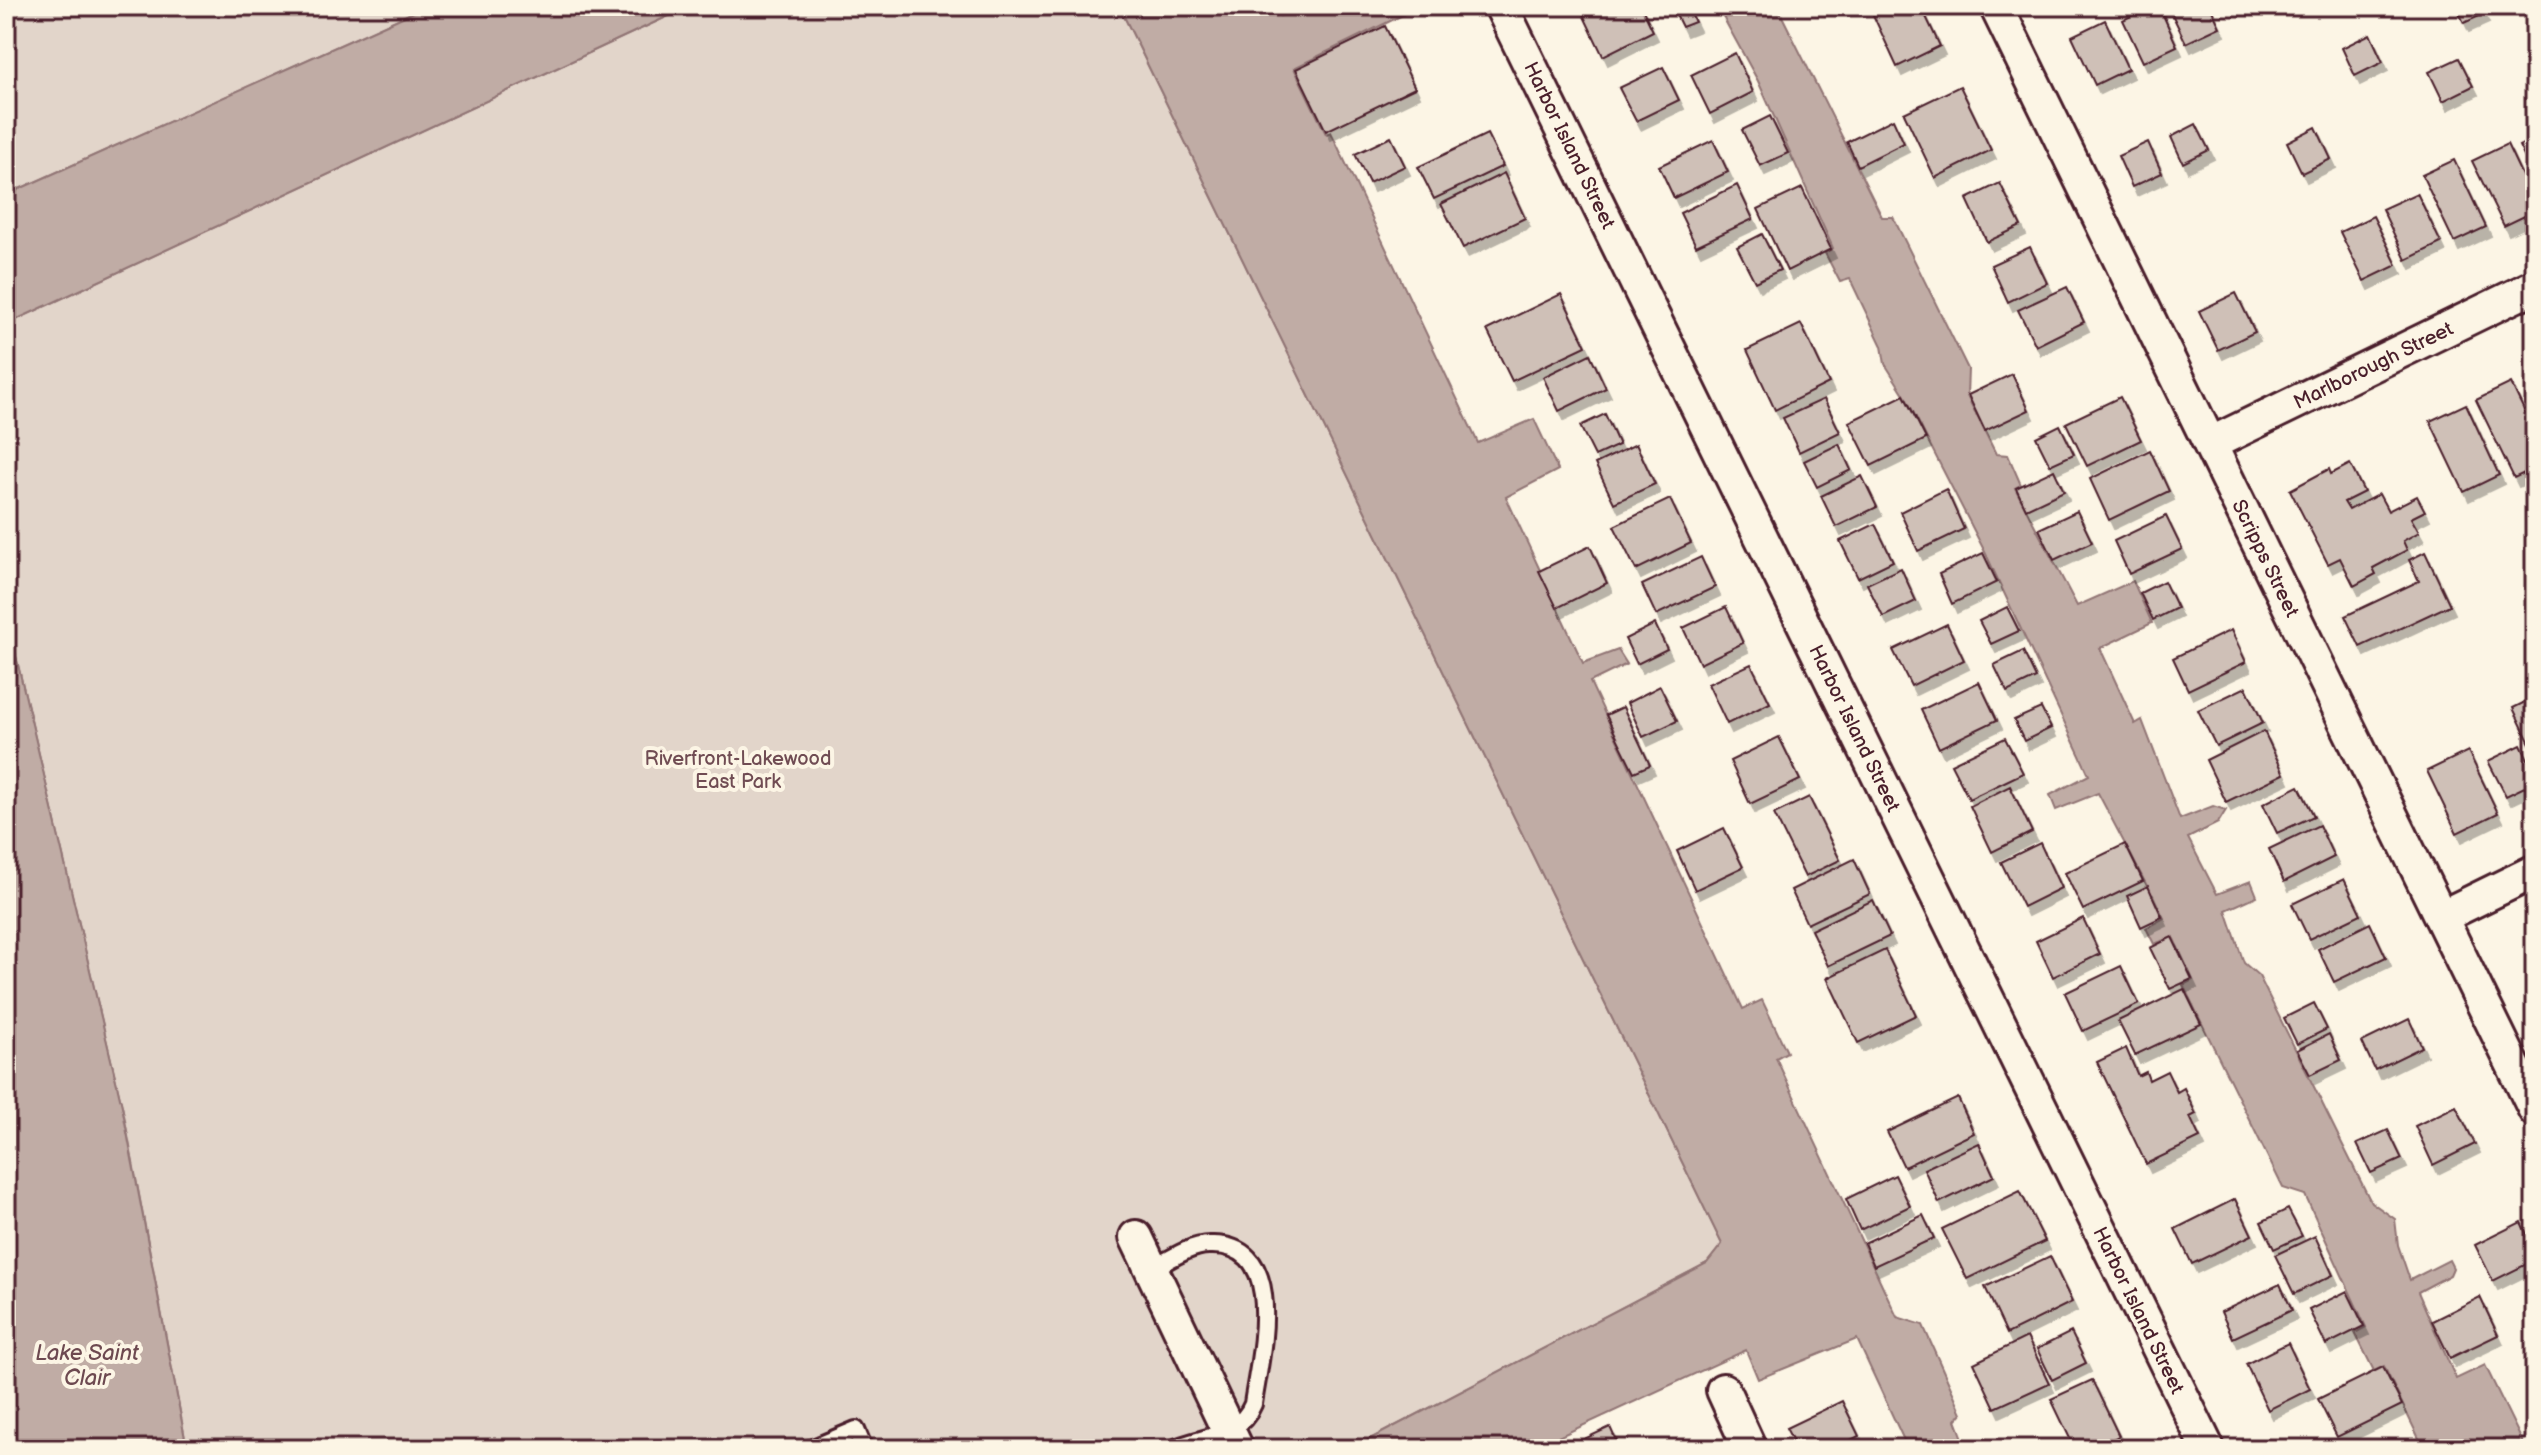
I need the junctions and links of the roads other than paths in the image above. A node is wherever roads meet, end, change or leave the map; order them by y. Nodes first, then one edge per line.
1 (1501, 6) edge
2 (1996, 6) edge
3 (2535, 286) edge
4 (2210, 444) junction
5 (2535, 871) edge
6 (2441, 917) junction
7 (2535, 1110) edge
8 (1136, 1237) dead end
9 (1152, 1269) junction
10 (1723, 1390) dead end
11 (1232, 1440) edge
12 (811, 1449) edge
13 (864, 1449) edge
14 (1173, 1449) edge
15 (1750, 1449) edge
16 (2208, 1449) edge

1 - 16 street, Harbor Island Street
2 - 4 street, Scripps Street
3 - 4 street, Marlborough Street
4 - 6 street, Scripps Street
5 - 6 street
6 - 7 street, Scripps Street
8 - 9 street
9 - 11 street
9 - 11 lane
10 - 15 street
11 - 14 lane
12 - 13 lane

